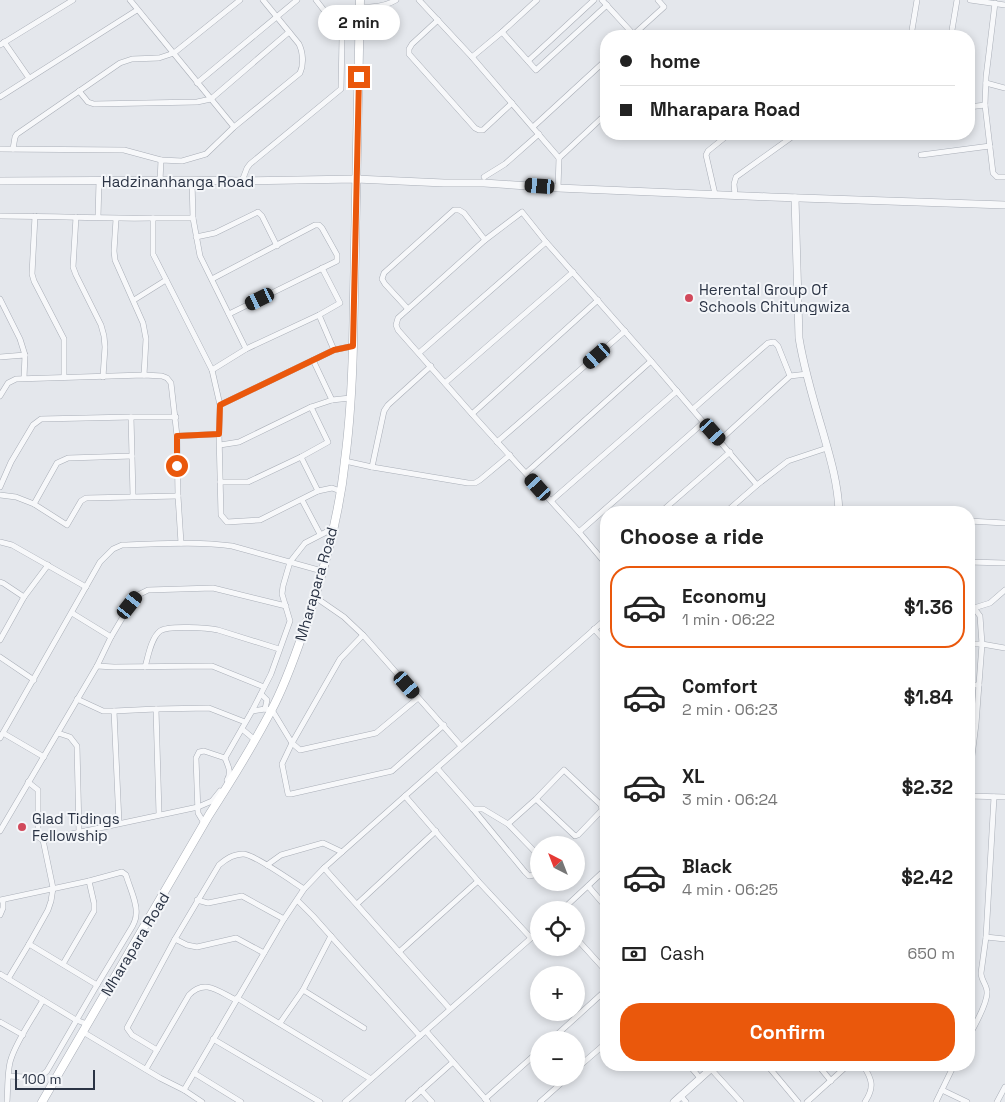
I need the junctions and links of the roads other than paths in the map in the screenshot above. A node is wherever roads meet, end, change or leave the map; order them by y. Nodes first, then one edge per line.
1 (72, 0) edge
2 (130, 0) edge
3 (240, 0) edge
4 (263, 0) edge
5 (297, 0) edge
6 (316, 0) edge
7 (396, 0) edge
8 (419, 0) edge
9 (537, 0) edge
10 (594, 0) edge
11 (602, 0) edge
12 (658, 0) edge
13 (917, 0) edge
14 (957, 0) edge
15 (970, 0) edge
16 (995, 3) junction
17 (359, 4) edge
18 (1005, 4) edge
19 (607, 5) junction
20 (138, 10) junction
21 (277, 16) junction
22 (438, 20) junction
23 (629, 30) edge
24 (639, 30) edge
25 (912, 30) edge
26 (952, 30) edge
27 (288, 32) junction
28 (502, 32) junction
29 (2, 43) edge
30 (174, 54) junction
31 (472, 57) junction
32 (528, 61) junction
33 (600, 66) edge
34 (29, 78) junction
35 (197, 83) junction
36 (986, 83) junction
37 (1005, 88) edge
38 (79, 91) junction
39 (0, 97) edge
40 (211, 99) junction
41 (512, 103) junction
42 (985, 105) junction
43 (975, 106) edge
44 (600, 120) edge
45 (234, 127) junction
46 (533, 127) junction
47 (540, 134) junction
48 (722, 140) edge
49 (788, 140) edge
50 (990, 146) junction
51 (0, 149) edge
52 (13, 149) junction
53 (921, 155) dead end
54 (559, 158) junction
55 (161, 160) junction
56 (484, 177) dead end
57 (1005, 177) edge
58 (192, 180) junction
59 (356, 180) junction
60 (0, 181) edge
61 (99, 181) junction
62 (160, 181) junction
63 (242, 181) junction
64 (558, 188) junction
65 (714, 194) junction
66 (734, 195) junction
67 (795, 198) junction
68 (1005, 205) edge
69 (0, 216) edge
70 (35, 216) junction
71 (76, 217) junction
72 (98, 217) junction
73 (153, 218) junction
74 (193, 218) junction
75 (116, 219) junction
76 (196, 237) junction
77 (485, 240) junction
78 (546, 242) junction
79 (276, 246) junction
80 (322, 268) junction
81 (573, 272) junction
82 (212, 279) junction
83 (166, 280) junction
84 (0, 299) edge
85 (134, 300) junction
86 (598, 300) junction
87 (408, 309) junction
88 (229, 314) junction
89 (319, 315) junction
90 (625, 331) junction
91 (353, 346) junction
92 (246, 349) junction
93 (334, 350) junction
94 (419, 353) junction
95 (25, 355) junction
96 (0, 357) edge
97 (313, 360) junction
98 (651, 361) junction
99 (431, 366) junction
100 (212, 370) junction
101 (144, 374) junction
102 (807, 374) junction
103 (103, 376) junction
104 (790, 376) junction
105 (64, 377) junction
106 (24, 378) junction
107 (445, 383) junction
108 (677, 391) junction
109 (0, 396) edge
110 (350, 398) junction
111 (332, 400) junction
112 (220, 405) junction
113 (312, 407) junction
114 (693, 409) junction
115 (472, 414) junction
116 (130, 416) junction
117 (176, 417) junction
118 (704, 422) junction
119 (219, 434) junction
120 (177, 436) junction
121 (720, 440) junction
122 (497, 442) junction
123 (220, 445) junction
124 (827, 448) junction
125 (730, 452) junction
126 (510, 455) junction
127 (132, 456) junction
128 (301, 457) junction
129 (345, 461) junction
130 (372, 467) junction
131 (526, 473) junction
132 (220, 482) junction
133 (757, 485) junction
134 (0, 487) edge
135 (318, 491) junction
136 (340, 491) junction
137 (0, 495) edge
138 (133, 496) junction
139 (178, 496) junction
140 (302, 500) junction
141 (551, 502) junction
142 (34, 504) junction
143 (609, 506) edge
144 (668, 506) edge
145 (733, 506) edge
146 (839, 506) edge
147 (600, 514) edge
148 (975, 521) edge
149 (1005, 523) edge
150 (334, 528) junction
151 (579, 532) junction
152 (320, 534) junction
153 (0, 542) edge
154 (181, 543) junction
155 (600, 555) edge
156 (290, 562) junction
157 (975, 562) edge
158 (1005, 563) edge
159 (48, 565) junction
160 (322, 571) junction
161 (0, 582) edge
162 (86, 587) junction
163 (1005, 590) edge
164 (24, 597) junction
165 (315, 597) junction
166 (286, 606) junction
167 (975, 606) edge
168 (975, 611) edge
169 (72, 613) junction
170 (600, 624) edge
171 (594, 629) junction
172 (2, 632) edge
173 (363, 635) junction
174 (600, 636) edge
175 (111, 637) junction
176 (0, 640) edge
177 (975, 644) edge
178 (982, 644) junction
179 (1005, 648) edge
180 (280, 649) junction
181 (0, 658) edge
182 (97, 666) junction
183 (144, 667) junction
184 (34, 680) junction
185 (975, 685) edge
186 (979, 685) junction
187 (264, 687) junction
188 (261, 694) junction
189 (418, 698) junction
190 (77, 700) junction
191 (156, 709) junction
192 (268, 709) junction
193 (252, 711) junction
194 (114, 712) junction
195 (245, 722) junction
196 (976, 724) joint
197 (444, 725) junction
198 (242, 729) junction
199 (975, 730) edge
200 (58, 733) junction
201 (1, 735) edge
202 (255, 740) junction
203 (292, 744) junction
204 (461, 746) junction
205 (44, 757) junction
206 (225, 758) junction
207 (436, 768) junction
208 (28, 782) junction
209 (405, 796) junction
210 (975, 796) edge
211 (994, 797) junction
212 (1005, 797) edge
213 (536, 799) junction
214 (600, 804) edge
215 (198, 807) junction
216 (473, 809) junction
217 (600, 812) edge
218 (159, 814) junction
219 (119, 823) junction
220 (204, 823) junction
221 (508, 824) junction
222 (0, 831) edge
223 (436, 831) junction
224 (79, 832) junction
225 (43, 840) junction
226 (530, 847) edge
227 (342, 852) junction
228 (267, 865) junction
229 (324, 868) junction
230 (600, 875) edge
231 (530, 876) edge
232 (89, 880) junction
233 (478, 881) junction
234 (588, 886) junction
235 (53, 888) junction
236 (304, 889) junction
237 (1, 900) edge
238 (197, 900) junction
239 (297, 900) junction
240 (600, 900) edge
241 (572, 901) edge
242 (357, 904) junction
243 (0, 916) edge
244 (284, 919) junction
245 (331, 936) junction
246 (530, 937) edge
247 (986, 938) junction
248 (175, 939) junction
249 (530, 939) edge
250 (1005, 939) edge
251 (29, 944) junction
252 (585, 948) edge
253 (399, 952) junction
254 (264, 953) junction
255 (63, 964) junction
256 (600, 964) edge
257 (0, 974) edge
258 (8, 979) junction
259 (96, 985) junction
260 (302, 990) junction
261 (600, 995) edge
262 (237, 999) junction
263 (44, 1000) junction
264 (450, 1009) junction
265 (76, 1020) junction
266 (0, 1022) edge
267 (280, 1023) junction
268 (975, 1024) edge
269 (85, 1028) junction
270 (364, 1028) dead end
271 (426, 1031) junction
272 (561, 1031) edge
273 (23, 1035) junction
274 (420, 1036) junction
275 (214, 1039) junction
276 (600, 1048) edge
277 (157, 1050) junction
278 (530, 1059) edge
279 (585, 1061) edge
280 (453, 1062) junction
281 (146, 1069) junction
282 (695, 1071) edge
283 (708, 1071) edge
284 (716, 1071) edge
285 (772, 1071) edge
286 (823, 1071) edge
287 (842, 1071) edge
288 (867, 1071) edge
289 (951, 1071) edge
290 (194, 1073) junction
291 (9, 1076) junction
292 (700, 1078) junction
293 (371, 1079) junction
294 (831, 1081) junction
295 (558, 1086) edge
296 (1005, 1087) edge
297 (184, 1090) junction
298 (421, 1090) junction
299 (942, 1090) junction
300 (681, 1096) junction
301 (486, 1100) edge
302 (7, 1102) edge
303 (42, 1102) edge
304 (202, 1102) edge
305 (241, 1102) edge
306 (320, 1102) edge
307 (345, 1102) edge
308 (408, 1102) edge
309 (432, 1102) edge
310 (540, 1102) edge
311 (674, 1102) edge
312 (686, 1102) edge
313 (741, 1102) edge
314 (798, 1102) edge
315 (807, 1102) edge
316 (865, 1102) edge
317 (936, 1102) edge
318 (968, 1102) edge
319 (997, 1102) edge

1 - 29 street
2 - 20 street
3 - 30 street
4 - 21 street
5 - 21 street
6 - 63 street
7 - 17 street
8 - 22 street
9 - 28 street
10 - 32 street
11 - 19 street
12 - 24 street
13 - 25 street
14 - 26 street
15 - 16 street
16 - 18 street
16 - 36 street
17 - 59 main road, Mharapara Road
19 - 23 street
19 - 32 street
20 - 30 street
20 - 34 street
21 - 27 street
21 - 35 street
22 - 31 street
22 - 41 street
27 - 40 street
27 - 45 street
28 - 31 street
28 - 32 street
29 - 34 street
30 - 35 street
30 - 38 street
31 - 41 street
33 - 46 street
34 - 39 street
35 - 40 street
36 - 37 street
36 - 42 street
38 - 40 street
38 - 52 street
40 - 45 street
41 - 46 street
42 - 43 street
42 - 50 street
44 - 54 street
45 - 55 street
46 - 47 street
47 - 54 street
47 - 56 street
48 - 65 street
49 - 66 street
50 - 53 street
50 - 57 street
51 - 52 street
52 - 55 street
54 - 64 street
55 - 62 street
58 - 62 street, Hadzinanhanga Road
58 - 63 street, Hadzinanhanga Road
58 - 74 street
59 - 63 street, Hadzinanhanga Road
59 - 64 street, Hadzinanhanga Road
59 - 91 main road, Mharapara Road
60 - 61 street, Hadzinanhanga Road
61 - 62 street, Hadzinanhanga Road
61 - 72 street
64 - 65 street, Hadzinanhanga Road
65 - 66 street, Hadzinanhanga Road
66 - 67 street, Hadzinanhanga Road
67 - 68 street, Hadzinanhanga Road
67 - 102 street
69 - 70 street
70 - 71 street
70 - 105 street
71 - 72 street
71 - 103 street
72 - 75 street
73 - 74 street
73 - 75 street
73 - 83 street
74 - 76 street
75 - 85 street
76 - 79 street
76 - 82 street
77 - 78 street
77 - 87 street
77 - 87 street
78 - 81 street
78 - 94 street
79 - 80 street
79 - 82 street
80 - 88 street
80 - 89 street
81 - 86 street
81 - 107 street
82 - 88 street
83 - 85 street
83 - 100 street
84 - 95 street
85 - 101 street
86 - 90 street
86 - 115 street
87 - 94 street
88 - 92 street
89 - 92 street
89 - 93 street
90 - 98 street
90 - 122 street
91 - 93 street
91 - 110 main road, Mharapara Road
92 - 100 street
93 - 97 street
94 - 99 street
95 - 96 street
95 - 106 street
97 - 111 street
97 - 112 street
98 - 108 street
98 - 131 street
99 - 107 street
99 - 130 street
100 - 112 street
101 - 103 street
101 - 117 street
102 - 104 street
102 - 124 street
103 - 105 street
104 - 114 street
104 - 121 street
105 - 106 street
106 - 109 street
107 - 115 street
108 - 114 street
108 - 141 street
110 - 111 street
110 - 129 main road, Mharapara Road
111 - 113 street
112 - 119 street
113 - 123 street
113 - 128 street
114 - 118 street
115 - 122 street
116 - 117 street
116 - 127 street
116 - 134 street
117 - 120 street
118 - 121 street
118 - 143 street
119 - 120 street
119 - 123 street
120 - 139 street
121 - 125 street
122 - 126 street
123 - 132 street
124 - 133 street
124 - 146 street
125 - 133 street
125 - 144 street
126 - 130 street
126 - 131 street
127 - 138 street
127 - 142 street
128 - 132 street
128 - 135 street
129 - 130 street
129 - 136 main road, Mharapara Road
131 - 141 street
132 - 140 street
133 - 145 street
135 - 136 street
135 - 140 street
136 - 150 main road, Mharapara Road
137 - 142 street
138 - 139 street
138 - 142 street
139 - 154 street
140 - 152 street
141 - 151 street
147 - 151 street
148 - 149 street
150 - 152 street
150 - 160 main road, Mharapara Road
151 - 155 street
152 - 156 street
153 - 159 street
154 - 156 street
154 - 162 street
156 - 160 street
156 - 166 street
157 - 158 street
159 - 162 street
159 - 164 street
160 - 165 main road, Mharapara Road
161 - 164 street
162 - 169 street
163 - 167 street
164 - 172 street
165 - 173 street
165 - 192 main road, Mharapara Road
166 - 175 street
166 - 180 street
168 - 178 street
169 - 175 street
169 - 184 street
170 - 171 street
171 - 174 street
171 - 204 street
172 - 176 street
173 - 189 street
173 - 203 street
175 - 182 street
177 - 178 street
178 - 179 street
178 - 186 street
180 - 183 street
180 - 187 street
181 - 184 street
182 - 183 street
182 - 190 street
183 - 187 street
184 - 201 street
185 - 186 street
186 - 196 street
187 - 188 street
188 - 192 street
188 - 193 street
189 - 197 street
189 - 203 street
190 - 194 street
190 - 200 street
191 - 194 street
191 - 195 street
191 - 218 street
192 - 193 street
192 - 202 main road, Mharapara Road
192 - 203 street
193 - 195 street
194 - 219 street
195 - 198 street
196 - 199 street
197 - 203 street
197 - 204 street
198 - 202 street
198 - 206 street
200 - 205 street
200 - 224 street
201 - 205 street
202 - 220 main road, Mharapara Road
204 - 207 street
205 - 208 street
206 - 215 street
206 - 215 street
207 - 209 street
207 - 216 street
208 - 222 street
208 - 225 street
209 - 223 street
209 - 227 street
210 - 211 street
211 - 212 street
211 - 247 street
213 - 214 street
213 - 217 street
213 - 221 street
215 - 218 street
215 - 220 street
216 - 221 street
216 - 231 street
218 - 219 street
219 - 224 street
220 - 269 main road, Mharapara Road
221 - 226 street
223 - 233 street
223 - 242 street
224 - 225 street
225 - 235 street
227 - 228 street
227 - 229 street
228 - 236 street
228 - 238 street
229 - 236 street
229 - 242 street
230 - 234 street
232 - 235 street
232 - 255 street
232 - 259 street
233 - 246 street
233 - 253 street
234 - 240 street
234 - 241 street
235 - 237 street
235 - 251 street
236 - 239 street
237 - 243 street
238 - 244 street
238 - 248 street
239 - 244 street
239 - 245 street
242 - 253 street
244 - 254 street
245 - 260 street
245 - 274 street
247 - 250 street
247 - 268 street
248 - 254 street
248 - 277 street
249 - 264 street
251 - 255 street
251 - 258 street
252 - 256 street
253 - 264 street
254 - 262 street
255 - 259 street
257 - 258 street
258 - 263 street
259 - 265 street
260 - 267 street
260 - 270 street
261 - 272 street
262 - 267 street
262 - 275 street
262 - 277 street
263 - 265 street
263 - 273 street
264 - 271 street
265 - 269 street
265 - 291 street
266 - 273 street
267 - 293 street
269 - 281 street
269 - 303 main road, Mharapara Road
271 - 274 street
271 - 280 street
273 - 291 street
274 - 293 street
275 - 290 street
275 - 306 street
276 - 279 street
277 - 281 street
278 - 301 street
280 - 298 street
280 - 301 street
281 - 297 street
282 - 292 street
283 - 292 street
284 - 313 street
285 - 314 street
286 - 294 street
287 - 294 street
288 - 316 street
289 - 299 street
290 - 297 street
290 - 305 street
291 - 302 street
292 - 300 street
293 - 307 street
294 - 315 street
295 - 310 street
296 - 319 street
297 - 304 street
298 - 308 street
298 - 309 street
299 - 317 street
299 - 318 street
300 - 311 street
300 - 312 street

